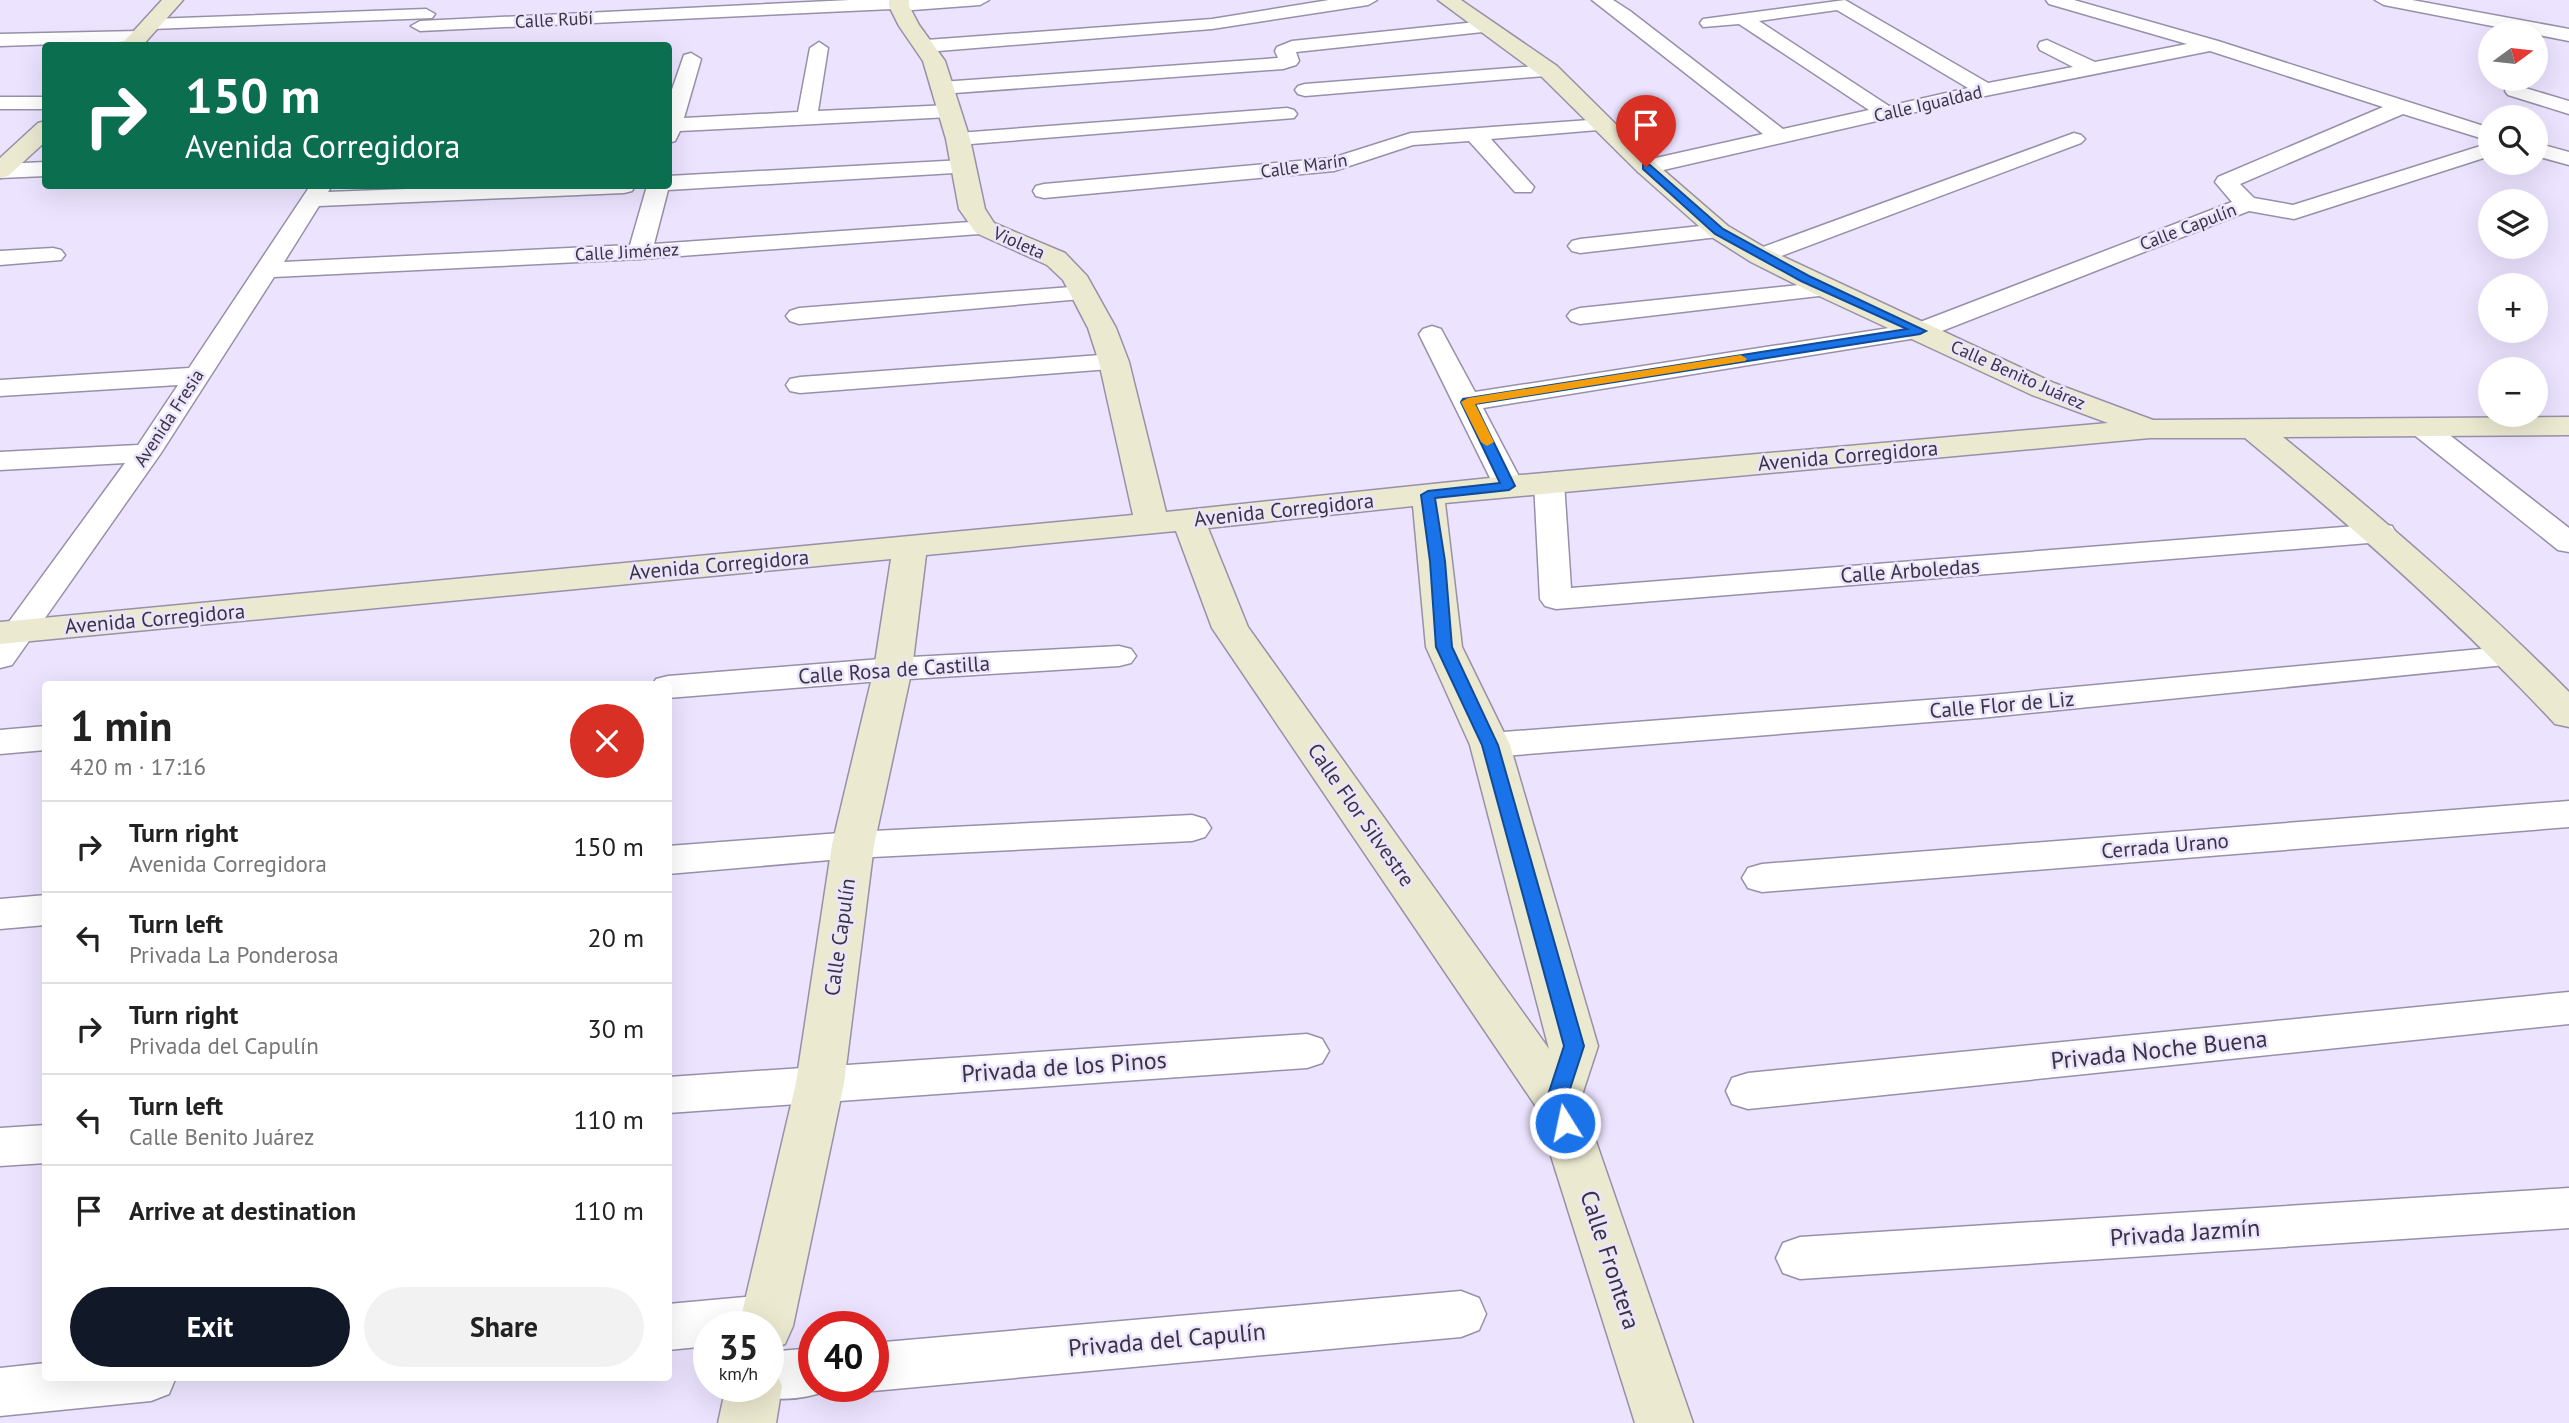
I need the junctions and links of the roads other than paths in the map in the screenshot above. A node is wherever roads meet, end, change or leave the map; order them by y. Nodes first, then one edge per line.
1 (173, 0) edge
2 (980, 0) edge
3 (1368, 0) edge
4 (1448, 0) edge
5 (1601, 0) edge
6 (2055, 0) edge
7 (2384, 0) edge
8 (2511, 0) edge
9 (1841, 2) edge
10 (899, 3) edge
11 (1742, 18) junction
12 (423, 20) edge
13 (2489, 21) edge
14 (2505, 21) edge
15 (1709, 23) dead end
16 (1486, 27) junction
17 (2548, 31) edge
18 (140, 35) edge
19 (2569, 35) edge
20 (0, 40) edge
21 (2211, 45) junction
22 (926, 46) junction
23 (2047, 46) dead end
24 (819, 48) dead end
25 (691, 59) dead end
26 (2093, 69) junction
27 (1549, 71) junction
28 (1305, 90) dead end
29 (1985, 90) junction
30 (2515, 92) dead end
31 (946, 99) junction
32 (0, 103) edge
33 (42, 103) edge
34 (2403, 106) junction
35 (2569, 108) edge
36 (1887, 113) junction
37 (1287, 114) dead end
38 (807, 118) junction
39 (672, 119) edge
40 (1603, 125) junction
41 (672, 129) edge
42 (42, 131) edge
43 (2478, 131) edge
44 (1474, 134) junction
45 (1780, 137) junction
46 (958, 139) junction
47 (2074, 139) dead end
48 (2478, 153) edge
49 (4, 164) edge
50 (963, 167) junction
51 (1646, 167) junction
52 (42, 169) edge
53 (672, 183) edge
54 (1523, 187) dead end
55 (492, 189) edge
56 (657, 189) edge
57 (1044, 191) dead end
58 (316, 193) edge
59 (2247, 204) junction
60 (985, 228) junction
61 (1719, 231) junction
62 (1580, 246) dead end
63 (640, 252) junction
64 (53, 255) dead end
65 (1760, 256) junction
66 (0, 258) edge
67 (268, 271) junction
68 (1827, 289) junction
69 (1084, 293) junction
70 (799, 316) dead end
71 (1580, 316) dead end
72 (1920, 331) junction
73 (1432, 334) dead end
74 (1114, 362) junction
75 (196, 376) junction
76 (800, 385) dead end
77 (0, 388) edge
78 (1468, 402) junction
79 (2569, 426) edge
80 (2252, 428) junction
81 (2423, 428) junction
82 (2150, 429) junction
83 (147, 453) junction
84 (0, 461) edge
85 (1549, 482) junction
86 (1509, 486) junction
87 (1428, 495) junction
88 (1170, 522) junction
89 (2381, 533) junction
90 (2569, 543) edge
91 (910, 547) junction
92 (11, 632) edge
93 (1119, 656) dead end
94 (2514, 656) junction
95 (0, 658) edge
96 (893, 669) junction
97 (672, 687) edge
98 (2569, 715) edge
99 (42, 738) edge
100 (0, 742) edge
101 (1490, 745) junction
102 (2569, 814) edge
103 (1192, 828) dead end
104 (853, 845) junction
105 (672, 860) edge
106 (1762, 878) dead end
107 (42, 910) edge
108 (0, 914) edge
109 (2569, 1009) edge
110 (1307, 1051) dead end
111 (820, 1083) junction
112 (1748, 1091) dead end
113 (672, 1095) edge
114 (1557, 1098) junction
115 (42, 1144) edge
116 (0, 1147) edge
117 (2569, 1208) edge
118 (1800, 1258) dead end
119 (769, 1311) edge
120 (1461, 1314) dead end
121 (693, 1326) edge
122 (672, 1327) edge
123 (889, 1366) edge
124 (111, 1381) edge
125 (0, 1392) edge
126 (751, 1402) edge
127 (747, 1423) edge
128 (1664, 1423) edge

1 - 18 street
2 - 10 street, Calle Rubí
3 - 22 street
4 - 16 street, Calle Benito Juárez
5 - 45 street
6 - 21 street
7 - 13 street
8 - 14 street
9 - 11 street
9 - 29 street
10 - 12 street, Calle Rubí
10 - 22 street, Violeta
11 - 15 street
11 - 36 street
12 - 18 street, Calle Rubí
16 - 27 street, Calle Benito Juárez
16 - 31 street
17 - 19 street
18 - 20 street, Calle Rubí
21 - 26 street, Calle Igualdad
21 - 34 street
22 - 31 street, Violeta
23 - 26 street
24 - 38 street
25 - 39 street
26 - 29 street, Calle Igualdad
27 - 28 street
27 - 40 street, Calle Benito Juárez
29 - 36 street, Calle Igualdad
30 - 35 street
31 - 38 street
31 - 46 street, Violeta
32 - 33 street
34 - 43 street
34 - 59 street, Calle Capulín
36 - 45 street, Calle Igualdad
37 - 46 street
38 - 41 street
40 - 44 street, Calle Marín
40 - 51 street, Calle Benito Juárez
42 - 49 street
44 - 54 street
44 - 57 street, Calle Marín
45 - 51 street, Calle Igualdad
46 - 50 street, Violeta
47 - 65 street
48 - 59 street
49 - 52 street
50 - 53 street
50 - 60 street, Violeta
51 - 61 street, Calle Benito Juárez
55 - 58 street
56 - 63 street
58 - 67 street, Avenida Fresia
59 - 72 street, Calle Capulín
60 - 63 street, Calle Jiménez
60 - 69 street, Violeta
61 - 62 street
61 - 65 street, Calle Benito Juárez
63 - 67 street, Calle Jiménez
64 - 66 street
65 - 68 street, Calle Benito Juárez
67 - 75 street, Avenida Fresia
68 - 71 street
68 - 72 street, Calle Benito Juárez
69 - 70 street
69 - 74 street, Violeta
72 - 78 street
72 - 82 street, Calle Benito Juárez
73 - 78 street
74 - 76 street
74 - 88 street, Violeta
75 - 77 street
75 - 83 street, Avenida Fresia
78 - 86 street
79 - 81 street, Avenida Corregidora
80 - 81 street, Avenida Corregidora
80 - 82 street, Avenida Corregidora
80 - 89 street
81 - 90 street
82 - 85 street, Avenida Corregidora
83 - 84 street
83 - 92 street, Avenida Fresia
85 - 86 street, Avenida Corregidora
85 - 89 street, Calle Arboledas
86 - 87 street, Avenida Corregidora
87 - 88 street, Avenida Corregidora
87 - 101 street
88 - 91 street, Avenida Corregidora
88 - 114 street, Calle Flor Silvestre
89 - 94 street
91 - 92 street, Avenida Corregidora
91 - 96 street, Calle Capulín
92 - 95 street, Avenida Fresia
93 - 96 street, Calle Rosa de Castilla
94 - 98 street
94 - 101 street, Calle Flor de Liz
96 - 97 street, Calle Rosa de Castilla
96 - 104 street, Calle Capulín
99 - 100 street
101 - 114 street
102 - 106 street, Cerrada Urano
103 - 104 street
104 - 105 street
104 - 111 street, Calle Capulín
107 - 108 street
109 - 112 street, Privada Noche Buena
110 - 111 street, Privada de los Pinos
111 - 113 street, Privada de los Pinos
111 - 119 street, Calle Capulín
114 - 128 street, Calle Frontera
115 - 116 street
117 - 118 street, Privada Jazmín
120 - 123 street, Privada del Capulín
121 - 122 street
124 - 125 street
126 - 127 street

